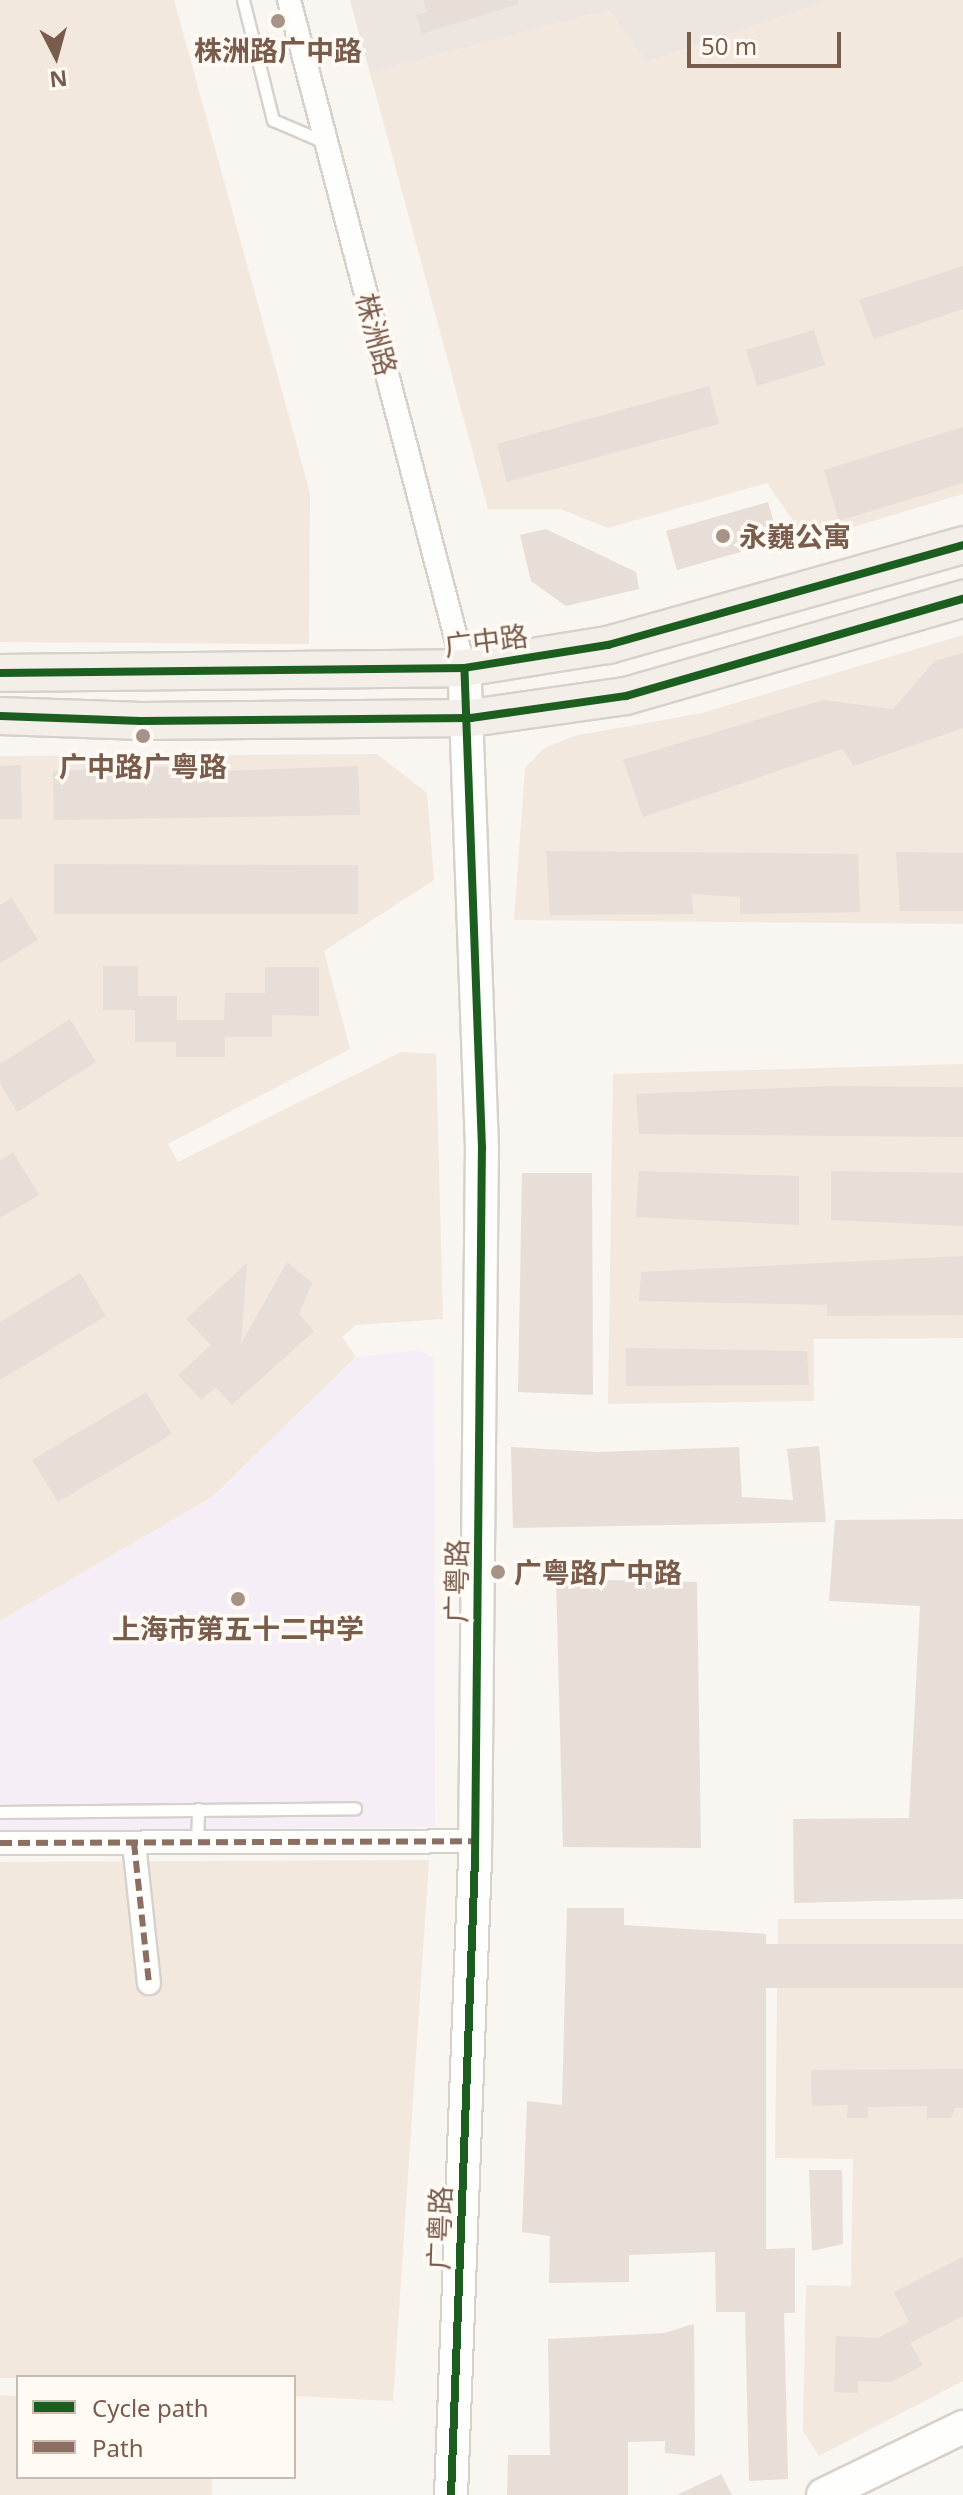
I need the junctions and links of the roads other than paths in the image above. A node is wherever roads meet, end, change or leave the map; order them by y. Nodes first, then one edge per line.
1 (243, 0) edge
2 (289, 0) edge
3 (328, 143) junction
4 (963, 545) edge
5 (963, 599) edge
6 (464, 668) junction
7 (0, 673) edge
8 (0, 716) edge
9 (471, 718) junction
10 (355, 1808) dead end
11 (198, 1809) junction
12 (0, 1812) edge
13 (476, 1841) junction
14 (197, 1842) junction
15 (0, 1843) edge
16 (134, 1843) junction
17 (149, 1983) dead end
18 (963, 2427) edge
19 (451, 2495) edge
20 (823, 2495) edge

1 - 3 lane
2 - 3 street, 株洲路
3 - 6 street, 株洲路
4 - 6 main road, 广中路
5 - 9 main road
6 - 7 main road, 广中路
6 - 9 main road, 广粤路
8 - 9 main road
9 - 13 main road, 广粤路
10 - 11 lane
11 - 12 lane
11 - 14 lane
13 - 14 street
13 - 19 main road, 广粤路
14 - 16 street
15 - 16 street
16 - 17 street
18 - 20 main road

